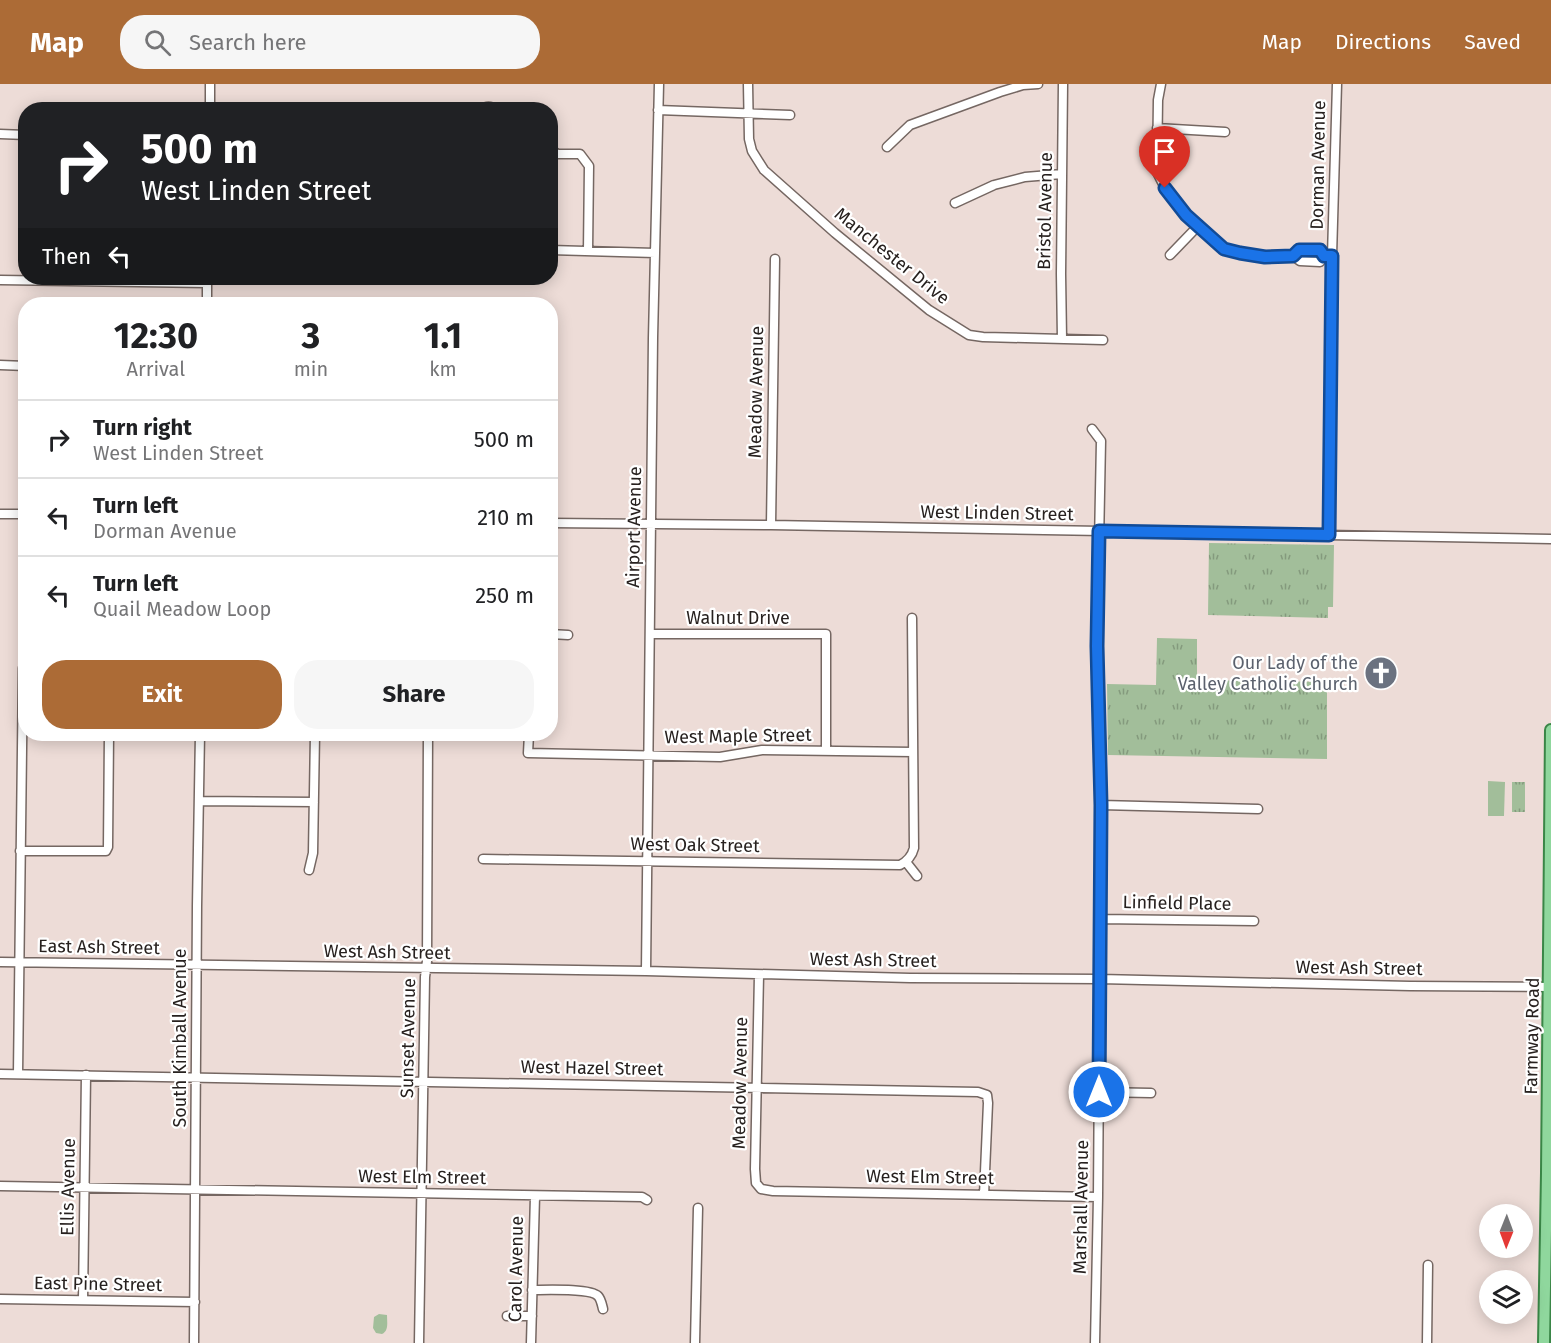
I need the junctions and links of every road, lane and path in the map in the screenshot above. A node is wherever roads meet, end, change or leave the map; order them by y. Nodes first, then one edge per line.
1 (210, 84) edge
2 (659, 84) edge
3 (748, 84) edge
4 (1038, 84) edge
5 (1064, 84) edge
6 (1161, 84) edge
7 (1336, 84) edge
8 (210, 102) edge
9 (658, 110) junction
10 (748, 114) junction
11 (790, 115) dead end
12 (1157, 128) junction
13 (1225, 132) dead end
14 (0, 134) edge
15 (18, 135) edge
16 (887, 147) dead end
17 (558, 154) edge
18 (1062, 174) junction
19 (955, 203) dead end
20 (1198, 226) junction
21 (558, 250) edge
22 (588, 251) junction
23 (655, 252) junction
24 (1170, 255) dead end
25 (1328, 256) junction
26 (776, 259) dead end
27 (0, 280) edge
28 (18, 280) edge
29 (1062, 339) junction
30 (1102, 340) dead end
31 (0, 365) edge
32 (18, 366) edge
33 (1092, 429) dead end
34 (0, 513) edge
35 (18, 514) edge
36 (558, 523) edge
37 (651, 524) junction
38 (771, 525) junction
39 (1099, 531) junction
40 (1329, 535) junction
41 (1551, 539) edge
42 (912, 618) dead end
43 (558, 634) edge
44 (650, 634) junction
45 (568, 635) dead end
46 (1551, 730) edge
47 (21, 741) edge
48 (109, 741) edge
49 (200, 741) edge
50 (315, 741) edge
51 (428, 741) edge
52 (529, 741) edge
53 (826, 751) junction
54 (913, 752) junction
55 (649, 755) junction
56 (199, 801) junction
57 (314, 802) junction
58 (1101, 805) junction
59 (1258, 808) dead end
60 (20, 851) junction
61 (483, 859) dead end
62 (647, 861) junction
63 (906, 862) junction
64 (309, 870) dead end
65 (917, 876) dead end
66 (1100, 919) junction
67 (1254, 921) dead end
68 (0, 962) edge
69 (19, 963) junction
70 (197, 965) junction
71 (426, 969) junction
72 (646, 971) junction
73 (759, 975) junction
74 (1100, 980) junction
75 (1549, 987) junction
76 (0, 1074) edge
77 (18, 1074) junction
78 (86, 1075) junction
79 (197, 1078) junction
80 (423, 1082) junction
81 (757, 1087) junction
82 (1099, 1092) junction
83 (1151, 1093) dead end
84 (0, 1186) edge
85 (84, 1187) junction
86 (761, 1189) joint
87 (196, 1190) junction
88 (422, 1194) junction
89 (984, 1194) junction
90 (535, 1196) junction
91 (1098, 1197) junction
92 (647, 1200) dead end
93 (698, 1208) dead end
94 (1428, 1265) dead end
95 (532, 1290) junction
96 (0, 1299) edge
97 (83, 1300) junction
98 (195, 1302) junction
99 (603, 1309) dead end
100 (507, 1316) dead end
101 (532, 1316) junction
102 (194, 1343) edge
103 (419, 1343) edge
104 (531, 1343) edge
105 (694, 1343) edge
106 (1095, 1343) edge
107 (1428, 1343) edge
108 (1544, 1343) edge

1 - 8 street
2 - 9 street, Airport Avenue
3 - 10 street, Manchester Drive
4 - 16 street
5 - 18 street, Bristol Avenue
6 - 12 street
7 - 25 street, Dorman Avenue
9 - 10 street
9 - 23 street, Airport Avenue
10 - 11 street
10 - 29 street, Manchester Drive
12 - 13 street
12 - 20 street
14 - 15 street
17 - 22 street
18 - 19 street
18 - 29 street, Bristol Avenue
20 - 24 street
20 - 25 street
21 - 22 street
22 - 23 street
23 - 37 street, Airport Avenue
25 - 40 street, Dorman Avenue
26 - 38 street, Meadow Avenue
27 - 28 street
29 - 30 street, Manchester Drive
31 - 32 street
33 - 39 street, Marshall Avenue
34 - 35 street
36 - 37 street, West Linden Street
37 - 38 street, West Linden Street
37 - 44 street, Airport Avenue
38 - 39 street, West Linden Street
39 - 40 street, West Linden Street
39 - 58 street, Marshall Avenue
40 - 41 street, West Linden Street
42 - 54 street
43 - 45 street
44 - 53 street, Walnut Drive
44 - 55 street, Airport Avenue
46 - 75 main road, Farmway Road
47 - 60 street
48 - 60 street
49 - 56 street, South Kimball Avenue
50 - 57 street
51 - 71 street, Sunset Avenue
52 - 55 street, West Maple Street
53 - 54 street, West Maple Street
53 - 55 street, West Maple Street
54 - 63 street
55 - 62 street, Airport Avenue
56 - 57 street
56 - 70 street, South Kimball Avenue
57 - 64 street
58 - 59 street
58 - 66 street, Marshall Avenue
60 - 69 street
61 - 62 street, West Oak Street
62 - 63 street, West Oak Street
62 - 72 street, Airport Avenue
63 - 65 street
66 - 67 street, Linfield Place
66 - 74 street, Marshall Avenue
68 - 69 street, East Ash Street
69 - 70 street, East Ash Street
69 - 77 street
70 - 71 street, West Ash Street
70 - 79 street, South Kimball Avenue
71 - 72 street, West Ash Street
71 - 80 street, Sunset Avenue
72 - 73 street, West Ash Street
73 - 74 street, West Ash Street
73 - 81 street, Meadow Avenue
74 - 75 street, West Ash Street
74 - 82 street, Marshall Avenue
75 - 108 main road, Farmway Road
76 - 77 street, West Hazel Street
77 - 78 street, West Hazel Street
78 - 79 street, West Hazel Street
78 - 85 street, Ellis Avenue
79 - 80 street, West Hazel Street
79 - 87 street, South Kimball Avenue
80 - 81 street, West Hazel Street
80 - 88 street, Sunset Avenue
81 - 86 street, Meadow Avenue
81 - 89 street, West Hazel Street
82 - 83 street
82 - 91 street, Marshall Avenue
84 - 85 street, West Elm Street
85 - 87 street, West Elm Street
85 - 97 street, Ellis Avenue
86 - 89 street, West Elm Street
87 - 88 street, West Elm Street
87 - 98 street, South Kimball Avenue
88 - 90 street, West Elm Street
88 - 103 street, Sunset Avenue
89 - 91 street, West Elm Street
90 - 92 street, West Elm Street
90 - 95 street, Carol Avenue
91 - 106 street, Marshall Avenue
93 - 105 street
94 - 107 street
95 - 99 street
95 - 101 street, Carol Avenue
96 - 97 street, East Pine Street
97 - 98 street, East Pine Street
98 - 102 street, South Kimball Avenue
100 - 101 street
101 - 104 street, Carol Avenue

